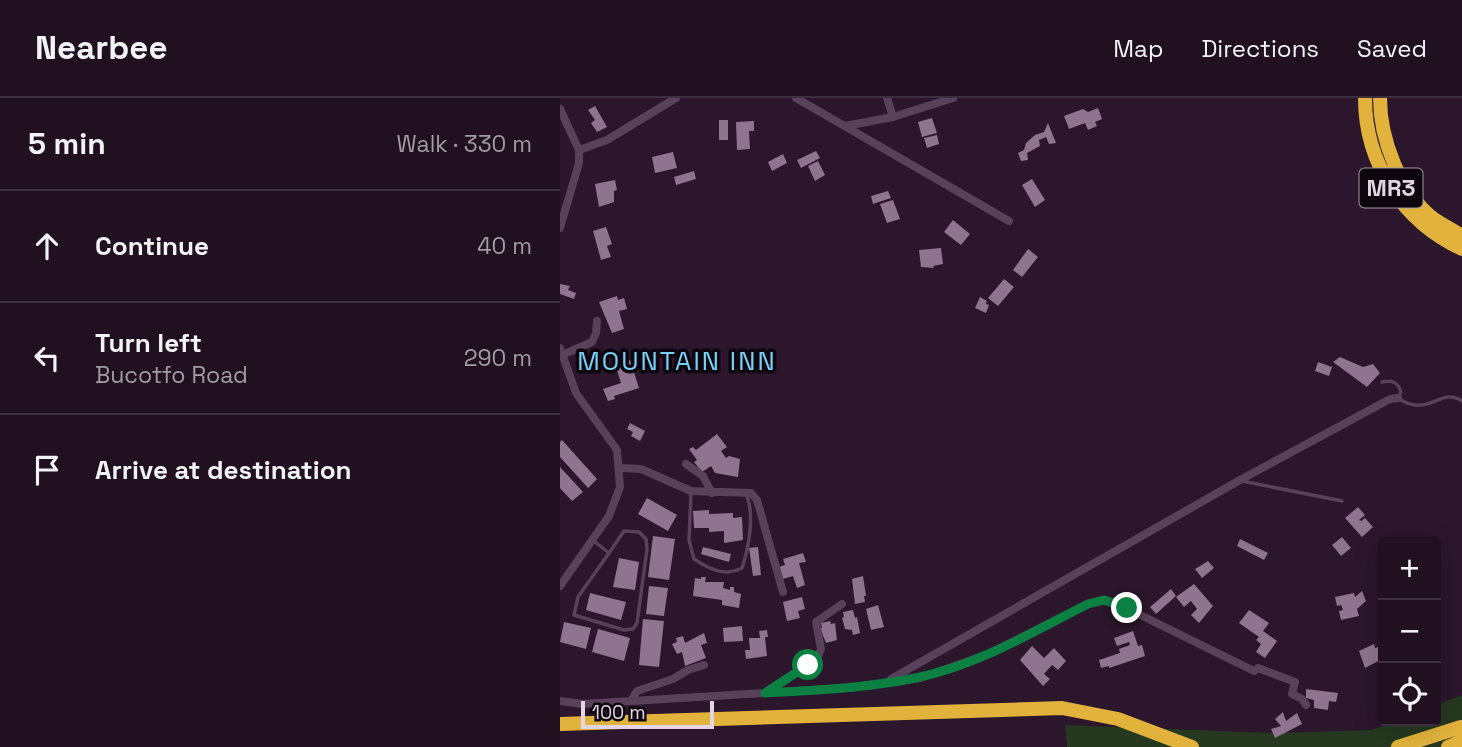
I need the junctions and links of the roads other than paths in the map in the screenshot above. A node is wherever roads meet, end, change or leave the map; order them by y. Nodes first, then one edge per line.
1 (676, 98) edge
2 (796, 98) edge
3 (887, 98) edge
4 (953, 98) edge
5 (1365, 98) edge
6 (1380, 98) edge
7 (560, 109) edge
8 (893, 117) junction
9 (845, 125) junction
10 (579, 150) junction
11 (1009, 221) dead end
12 (560, 228) edge
13 (1462, 236) edge
14 (1462, 249) edge
15 (597, 321) dead end
16 (561, 351) edge
17 (1382, 382) dead end
18 (1398, 398) junction
19 (1462, 401) edge
20 (686, 464) dead end
21 (620, 468) junction
22 (1240, 480) junction
23 (691, 491) junction
24 (746, 491) junction
25 (712, 493) junction
26 (1342, 501) dead end
27 (592, 540) junction
28 (609, 553) junction
29 (560, 586) edge
30 (783, 592) dead end
31 (842, 604) dead end
32 (705, 665) dead end
33 (886, 682) junction
34 (765, 693) junction
35 (560, 701) edge
36 (631, 701) junction
37 (1306, 705) dead end
38 (560, 724) edge
39 (1462, 732) edge
40 (1192, 747) edge
41 (1398, 747) edge
42 (1416, 747) edge
43 (1448, 747) edge

1 - 10 street
2 - 9 street
3 - 8 street
4 - 8 street
5 - 14 highway, MR3
6 - 13 highway, MR3
7 - 10 street
8 - 9 street
9 - 11 street
10 - 12 street
15 - 16 street
16 - 21 street
17 - 18 lane
18 - 19 lane
18 - 22 street
20 - 25 street
21 - 23 street
21 - 27 street
22 - 26 lane
22 - 33 street
23 - 24 lane
23 - 25 street
24 - 25 street
24 - 30 street
27 - 28 lane
27 - 29 street
28 - 28 lane
31 - 34 street
32 - 36 street
33 - 34 street
33 - 37 street
34 - 36 street
35 - 36 street
38 - 40 highway
39 - 41 highway
39 - 42 highway
39 - 43 highway

